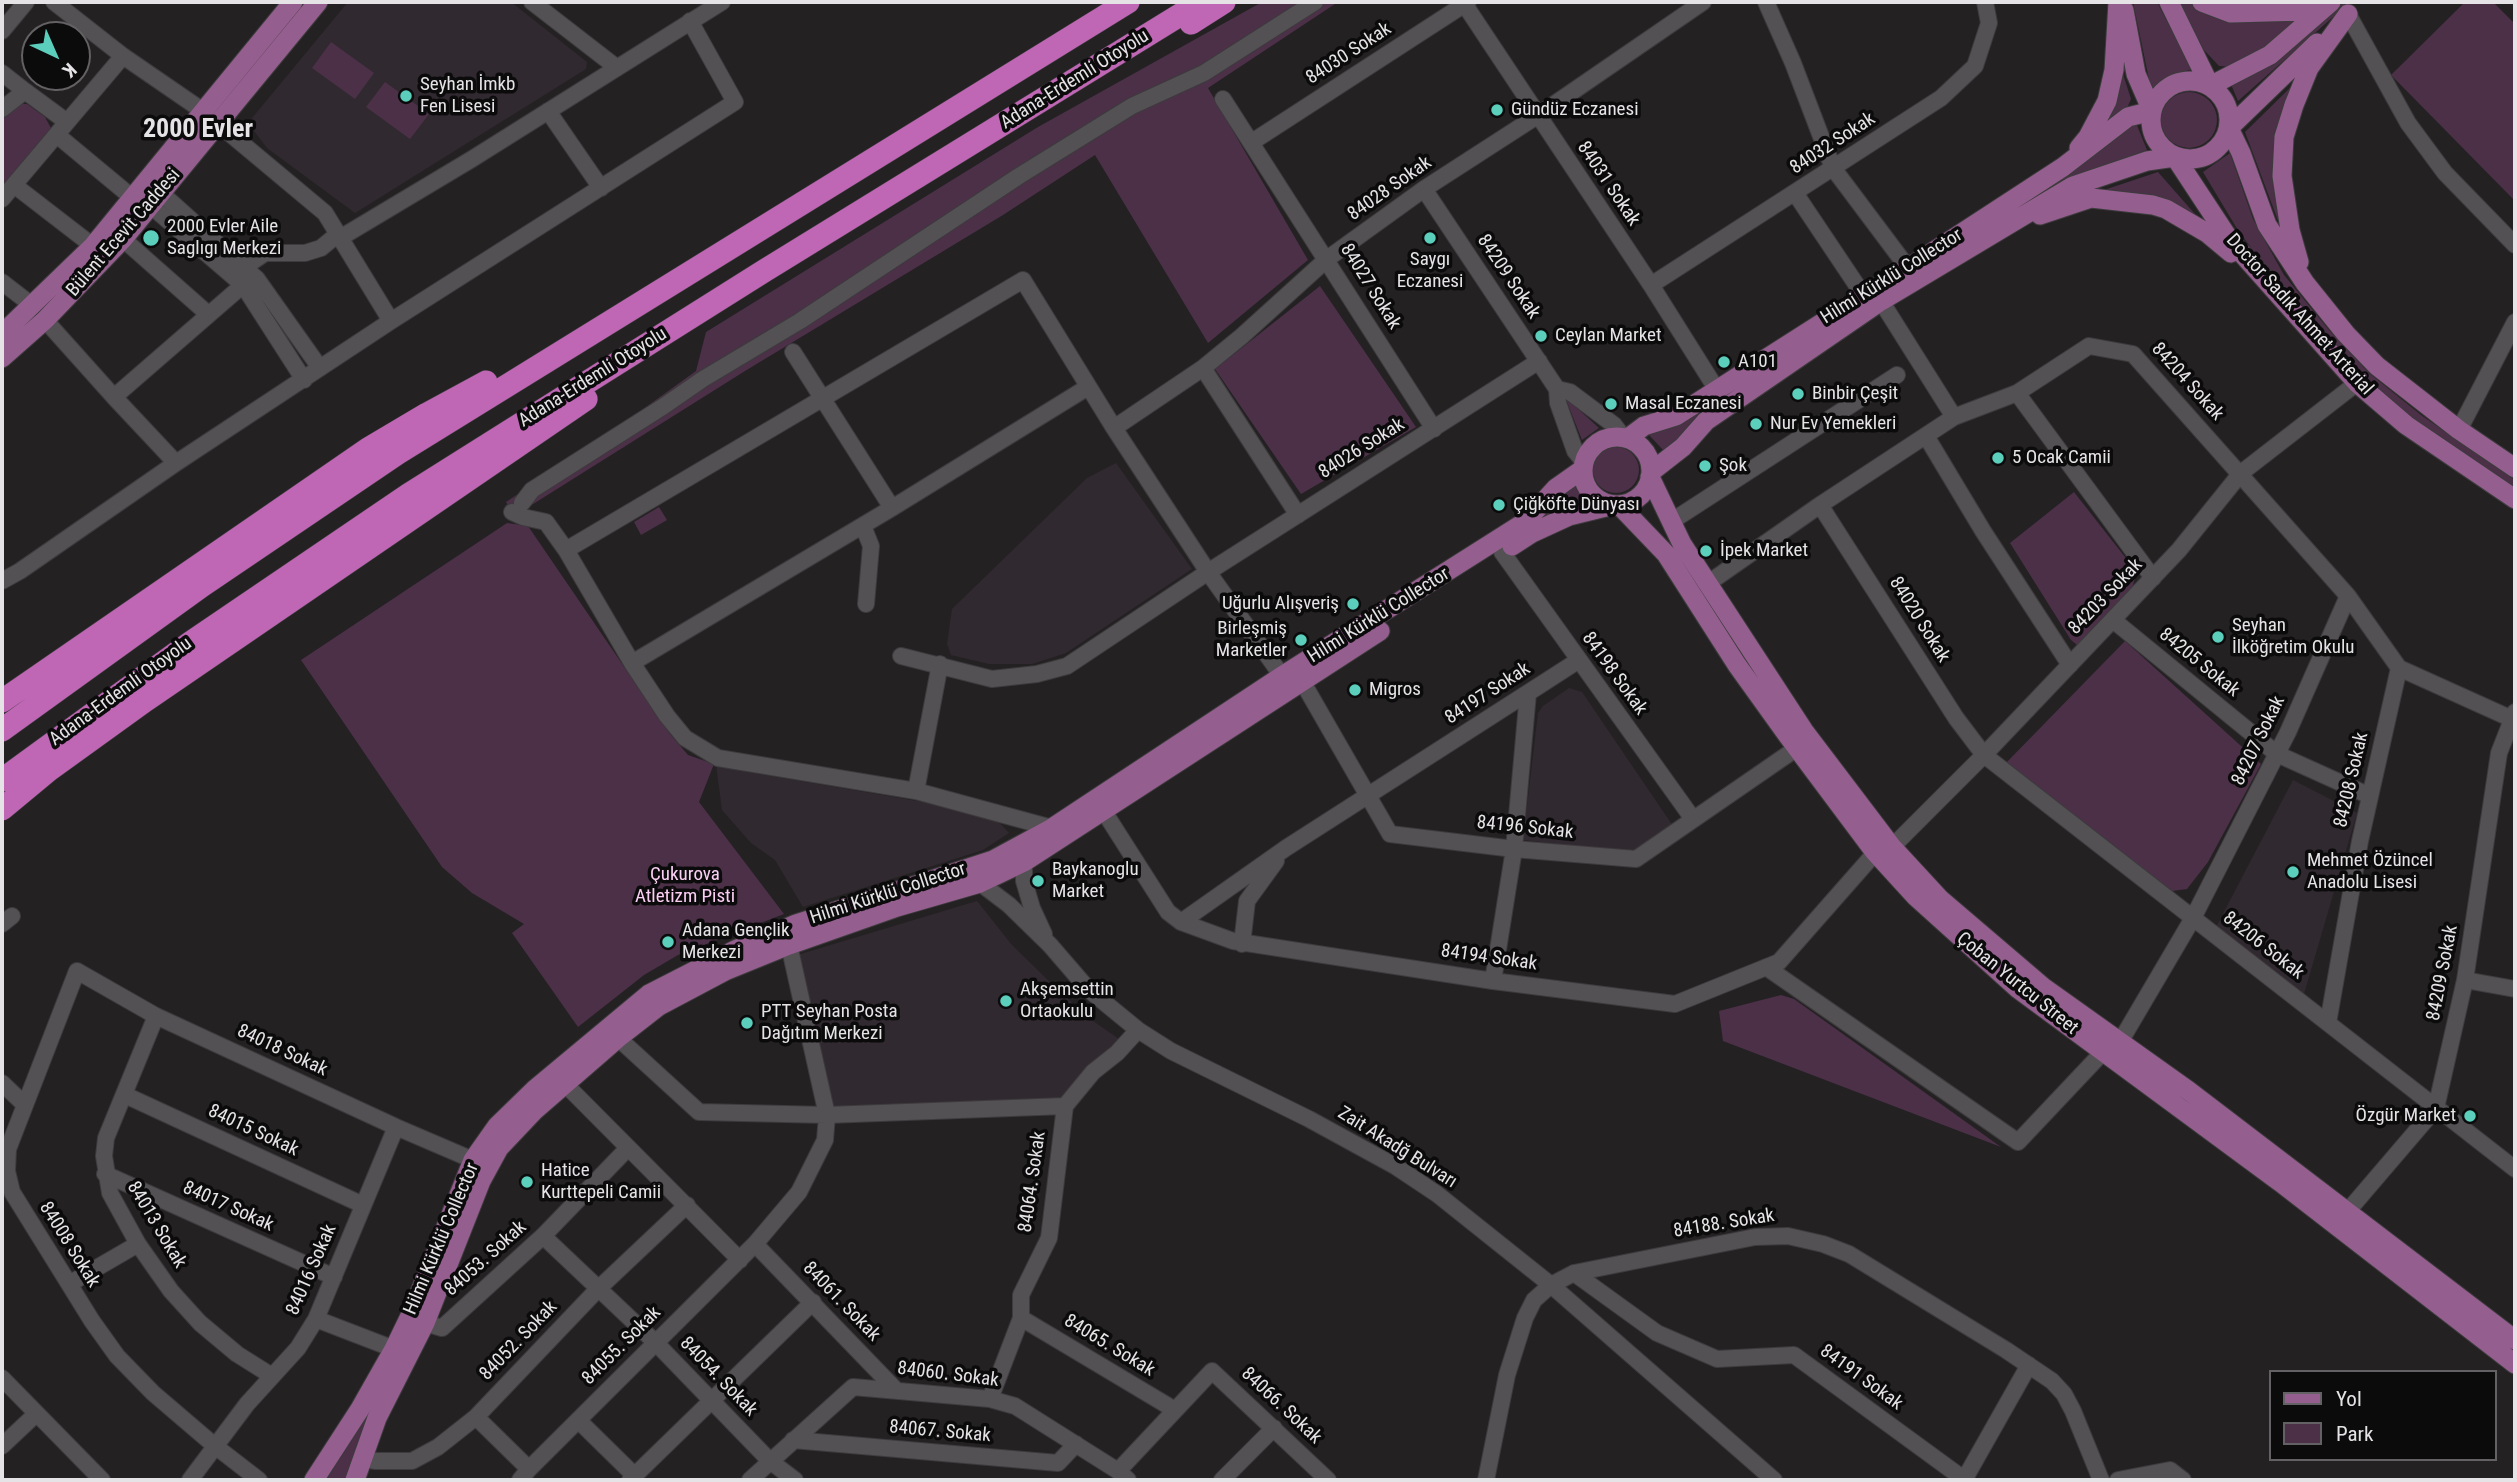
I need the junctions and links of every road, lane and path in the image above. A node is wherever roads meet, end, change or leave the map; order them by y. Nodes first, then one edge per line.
1 (26, 2) edge
2 (54, 2) edge
3 (293, 2) edge
4 (318, 2) edge
5 (532, 2) edge
6 (722, 2) edge
7 (1128, 2) edge
8 (1201, 2) edge
9 (1224, 2) edge
10 (1315, 2) edge
11 (1703, 2) edge
12 (1766, 2) edge
13 (1985, 2) edge
14 (2120, 2) edge
15 (2169, 2) edge
16 (2202, 2) edge
17 (2323, 2) edge
18 (2331, 2) edge
19 (1465, 3) edge
20 (2355, 8) edge
21 (690, 22) junction
22 (2, 32) edge
23 (123, 57) junction
24 (616, 67) junction
25 (1093, 70) junction
26 (2, 73) edge
27 (2210, 86) junction
28 (21, 88) edge
29 (25, 91) joint
30 (1223, 99) dead end
31 (2, 109) edge
32 (548, 111) junction
33 (2152, 111) junction
34 (1537, 116) junction
35 (210, 118) junction
36 (62, 128) junction
37 (2228, 128) junction
38 (1252, 142) junction
39 (2175, 157) junction
40 (2063, 167) junction
41 (1833, 168) junction
42 (14, 185) junction
43 (601, 188) junction
44 (1424, 189) junction
45 (1795, 193) junction
46 (2, 199) edge
47 (149, 199) junction
48 (2009, 225) junction
49 (339, 236) junction
50 (123, 239) junction
51 (2515, 245) edge
52 (93, 246) junction
53 (1327, 259) junction
54 (246, 266) junction
55 (1908, 268) junction
56 (2, 282) edge
57 (2305, 283) junction
58 (671, 284) junction
59 (243, 285) junction
60 (1651, 285) junction
61 (1873, 299) junction
62 (2283, 302) junction
63 (705, 307) junction
64 (39, 313) junction
65 (208, 314) junction
66 (391, 321) junction
67 (2515, 322) edge
68 (2, 334) edge
69 (793, 352) dead end
70 (2, 358) edge
71 (1539, 361) junction
72 (320, 368) junction
73 (1203, 368) junction
74 (1897, 375) dead end
75 (304, 380) junction
76 (2357, 383) junction
77 (1088, 387) junction
78 (1557, 389) junction
79 (1717, 390) junction
80 (2017, 393) junction
81 (114, 397) junction
82 (823, 398) junction
83 (1954, 417) junction
84 (1114, 428) junction
85 (1434, 429) junction
86 (2459, 430) junction
87 (1926, 436) junction
88 (1626, 438) junction
89 (176, 463) junction
90 (1584, 466) junction
91 (2515, 468) edge
92 (2241, 473) junction
93 (1651, 475) junction
94 (2515, 499) edge
95 (1616, 505) junction
96 (1821, 505) junction
97 (892, 508) junction
98 (1298, 515) junction
99 (1672, 522) junction
100 (863, 526) junction
101 (566, 550) junction
102 (1502, 552) junction
103 (1208, 572) junction
104 (2153, 578) junction
105 (2, 581) edge
106 (1707, 584) junction
107 (2348, 596) junction
108 (866, 604) dead end
109 (2113, 620) junction
110 (901, 656) dead end
111 (1579, 660) junction
112 (632, 663) junction
113 (940, 664) junction
114 (2070, 665) junction
115 (2399, 668) junction
116 (1282, 676) junction
117 (1302, 681) junction
118 (2, 701) edge
119 (2514, 715) edge
120 (2, 730) edge
121 (1797, 748) junction
122 (2277, 754) junction
123 (1984, 755) junction
124 (2, 780) edge
125 (916, 791) junction
126 (2370, 796) junction
127 (1369, 797) junction
128 (2, 809) edge
129 (1103, 810) junction
130 (1693, 819) junction
131 (1052, 828) junction
132 (1286, 848) junction
133 (1514, 849) junction
134 (1884, 850) junction
135 (1024, 862) junction
136 (980, 883) junction
137 (2193, 918) junction
138 (1181, 922) junction
139 (1242, 944) junction
140 (789, 945) junction
141 (1050, 945) junction
142 (1766, 967) junction
143 (77, 971) joint
144 (2465, 980) junction
145 (1493, 981) junction
146 (2515, 989) edge
147 (156, 1016) junction
148 (2328, 1023) junction
149 (1138, 1030) junction
150 (618, 1038) junction
151 (2112, 1047) junction
152 (2, 1083) edge
153 (565, 1084) junction
154 (124, 1095) junction
155 (26, 1105) junction
156 (1065, 1106) junction
157 (2436, 1108) junction
158 (827, 1115) junction
159 (396, 1127) junction
160 (628, 1148) junction
161 (473, 1160) junction
162 (2515, 1169) edge
163 (4, 1172) edge
164 (105, 1174) junction
165 (2, 1190) edge
166 (363, 1205) junction
167 (687, 1205) junction
168 (21, 1207) junction
169 (2347, 1212) junction
170 (543, 1236) junction
171 (138, 1244) junction
172 (755, 1244) junction
173 (740, 1260) junction
174 (1574, 1273) junction
175 (334, 1277) junction
176 (69, 1284) junction
177 (1551, 1286) junction
178 (598, 1289) junction
179 (813, 1302) junction
180 (1021, 1318) junction
181 (316, 1319) junction
182 (425, 1323) junction
183 (2515, 1340) edge
184 (655, 1342) junction
185 (394, 1349) junction
186 (2515, 1364) edge
187 (2029, 1365) junction
188 (272, 1376) junction
189 (2, 1378) edge
190 (896, 1390) junction
191 (990, 1399) junction
192 (712, 1401) junction
193 (1175, 1410) junction
194 (36, 1414) junction
195 (476, 1417) junction
196 (578, 1420) junction
197 (1274, 1428) junction
198 (793, 1440) junction
199 (1076, 1444) junction
200 (2, 1446) edge
201 (215, 1446) junction
202 (362, 1459) junction
203 (770, 1461) junction
204 (524, 1474) edge
205 (1123, 1476) edge
206 (632, 1478) edge
207 (102, 1480) edge
208 (190, 1480) edge
209 (259, 1480) edge
210 (314, 1480) edge
211 (355, 1480) edge
212 (750, 1480) edge
213 (795, 1480) edge
214 (1222, 1480) edge
215 (1328, 1480) edge
216 (1486, 1480) edge
217 (1774, 1480) edge
218 (1965, 1480) edge
219 (2101, 1480) edge
220 (2118, 1480) edge
221 (2183, 1480) edge

1 - 22 street
2 - 23 street
3 - 35 main road, Bülent Ecevit Caddesi
4 - 35 main road, Bülent Ecevit Caddesi
5 - 24 street
6 - 21 street
7 - 58 highway, Adana-Erdemli Otoyolu
8 - 25 highway, Adana-Erdemli Otoyolu
9 - 25 highway
10 - 101 street
11 - 34 street, 84028 Sokak
12 - 41 street
13 - 41 street, 84032 Sokak
14 - 33 main road
14 - 40 main road
15 - 27 main road
16 - 17 main road
18 - 27 main road
19 - 34 street, 84031 Sokak
19 - 38 street, 84030 Sokak
20 - 37 main road
20 - 51 street
20 - 57 main road
21 - 24 street
21 - 43 street
23 - 35 street
23 - 36 street
24 - 32 street
25 - 63 highway, Adana-Erdemli Otoyolu
26 - 28 street
27 - 33 main road
27 - 37 main road
29 - 31 street
29 - 36 street
30 - 38 street, 84027 Sokak
32 - 43 street
32 - 49 street
33 - 39 main road
33 - 40 main road, Hilmi Kürklü Collector
34 - 44 street, 84028 Sokak
34 - 60 street, 84031 Sokak
35 - 47 main road, Bülent Ecevit Caddesi
35 - 47 main road, Bülent Ecevit Caddesi
35 - 49 street
36 - 42 street
36 - 47 street
37 - 39 main road
37 - 57 main road, Doctor Sadık Ahmet Arterial
38 - 53 street, 84027 Sokak
39 - 48 main road, Hilmi Kürklü Collector
39 - 62 main road, Doctor Sadık Ahmet Arterial
40 - 55 main road, Hilmi Kürklü Collector
41 - 45 street, 84032 Sokak
41 - 55 street
42 - 46 street
42 - 52 street
43 - 66 street
44 - 53 street, 84028 Sokak
44 - 71 street, 84209 Sokak
45 - 60 street, 84032 Sokak
45 - 61 street
47 - 50 main road, Bülent Ecevit Caddesi
47 - 52 main road, Bülent Ecevit Caddesi
47 - 54 street
47 - 59 street
48 - 61 main road, Hilmi Kürklü Collector
48 - 62 main road
49 - 54 street
49 - 66 street
50 - 64 main road, Bülent Ecevit Caddesi
50 - 65 street
52 - 64 main road, Bülent Ecevit Caddesi
53 - 73 street, 84028 Sokak
53 - 85 street, 84027 Sokak
54 - 59 street
54 - 72 street
55 - 61 main road, Hilmi Kürklü Collector
56 - 64 street
57 - 86 main road, Doctor Sadık Ahmet Arterial
58 - 118 highway
58 - 120 highway, Adana-Erdemli Otoyolu
59 - 65 street
59 - 75 street
60 - 79 street, 84031 Sokak
61 - 79 main road, Hilmi Kürklü Collector
61 - 83 street
61 - 93 main road, Hilmi Kürklü Collector
62 - 76 main road, Doctor Sadık Ahmet Arterial
63 - 124 highway, Adana-Erdemli Otoyolu
63 - 128 highway
64 - 68 main road, Bülent Ecevit Caddesi
64 - 70 main road, Bülent Ecevit Caddesi
64 - 81 street
65 - 81 street
66 - 72 street
67 - 86 street
69 - 82 street
71 - 78 street, 84209 Sokak
71 - 85 street, 84026 Sokak
72 - 75 street
73 - 84 street, 84028 Sokak
73 - 98 street
74 - 99 street
75 - 89 street
76 - 92 street, 84203 Sokak
76 - 94 main road, Doctor Sadık Ahmet Arterial
77 - 82 street
77 - 84 street
77 - 97 street
78 - 88 street
78 - 90 street
79 - 88 main road, Hilmi Kürklü Collector
80 - 83 street, 84204 Sokak
80 - 92 street, 84204 Sokak
80 - 104 street
81 - 89 street
82 - 97 street
82 - 101 street
83 - 87 street, 84204 Sokak
84 - 103 street
85 - 98 street, 84026 Sokak
86 - 91 main road, Doctor Sadık Ahmet Arterial
87 - 96 street, 84204 Sokak
87 - 114 street
88 - 90 main road
88 - 93 main road
89 - 105 street
90 - 95 main road
90 - 116 main road, Hilmi Kürklü Collector
92 - 104 street, 84203 Sokak
92 - 107 street
93 - 95 main road
93 - 99 main road, Çoban Yurtcu Street
95 - 102 main road, Hilmi Kürklü Collector
95 - 121 main road, Çoban Yurtcu Street
96 - 106 street, 84204 Sokak
96 - 123 street, 84020 Sokak
97 - 100 street
98 - 103 street, 84026 Sokak
99 - 106 main road, Çoban Yurtcu Street
100 - 108 street
100 - 112 street
101 - 112 street
102 - 111 street, 84198 Sokak
102 - 117 main road, Hilmi Kürklü Collector
103 - 113 street, 84026 Sokak
103 - 116 street
104 - 109 street, 84203 Sokak
106 - 134 main road, Çoban Yurtcu Street
107 - 115 street
107 - 122 street, 84207 Sokak
109 - 114 street, 84203 Sokak
109 - 122 street, 84205 Sokak
110 - 113 street, 84026 Sokak
111 - 127 street, 84197 Sokak
111 - 130 street, 84198 Sokak
111 - 133 street, 84197 Sokak
112 - 125 street
113 - 125 street
114 - 123 street, 84203 Sokak
115 - 119 street
115 - 126 street, 84208 Sokak
116 - 131 main road, Hilmi Kürklü Collector
117 - 127 street, 84196 Sokak
117 - 129 main road, Hilmi Kürklü Collector
119 - 144 street, 84209 Sokak
121 - 130 street, 84196 Sokak
121 - 134 main road, Çoban Yurtcu Street
122 - 126 street, 84205 Sokak
122 - 137 street, 84207 Sokak
123 - 134 street, 84203 Sokak
123 - 137 street, 84206 Sokak
125 - 131 street
126 - 148 street, 84208 Sokak
127 - 132 street, 84197 Sokak
127 - 133 street, 84196 Sokak
129 - 135 main road, Hilmi Kürklü Collector
129 - 138 street, 84194 Sokak
130 - 133 street, 84196 Sokak
131 - 161 main road, Hilmi Kürklü Collector
132 - 138 street, 84197 Sokak
132 - 139 street
133 - 145 street
134 - 142 street, 84194 Sokak
134 - 151 main road, Çoban Yurtcu Street
135 - 136 main road, Hilmi Kürklü Collector
135 - 141 street
136 - 140 main road, Hilmi Kürklü Collector
136 - 141 street, Zait Akadğ Bulvarı
137 - 148 street, 84206 Sokak
137 - 151 street, 84207 Sokak
138 - 139 street, 84194 Sokak
139 - 145 street, 84194 Sokak
140 - 150 main road, Hilmi Kürklü Collector
140 - 158 street
141 - 149 street, Zait Akadğ Bulvarı
142 - 145 street, 84194 Sokak
142 - 151 street, 84207 Sokak
143 - 147 street, 84018 Sokak
143 - 155 street, 84008 Sokak
144 - 146 street
144 - 157 street, 84209 Sokak
147 - 154 street, 84013 Sokak
147 - 159 street, 84018 Sokak
148 - 157 street, 84206 Sokak
149 - 156 street
149 - 177 street, Zait Akadğ Bulvarı
150 - 153 main road, Hilmi Kürklü Collector
150 - 158 street
151 - 169 main road, Çoban Yurtcu Street
151 - 186 main road, Çoban Yurtcu Street
152 - 155 street
153 - 160 street
153 - 182 main road, Hilmi Kürklü Collector
154 - 164 street, 84013 Sokak
154 - 166 street, 84015 Sokak
155 - 163 street, 84008 Sokak
156 - 158 street
156 - 180 street, 84064. Sokak
157 - 162 street, 84206 Sokak
157 - 169 street, 84209 Sokak
158 - 172 street, 84055. Sokak
159 - 161 street, 84018 Sokak
159 - 166 street, 84016 Sokak
160 - 167 street
160 - 170 street, 84053. Sokak
161 - 185 main road, Hilmi Kürklü Collector
163 - 168 street, 84008 Sokak
164 - 171 street, 84013 Sokak
164 - 175 street, 84017 Sokak
165 - 168 street
166 - 175 street, 84016 Sokak
167 - 173 street
167 - 178 street, 84052. Sokak
168 - 176 street, 84008 Sokak
169 - 183 main road, Çoban Yurtcu Street
170 - 178 street, 84054. Sokak
170 - 182 street, 84053. Sokak
171 - 176 street
171 - 188 street, 84013 Sokak
172 - 173 street, 84055. Sokak
172 - 179 street, 84061. Sokak
173 - 184 street, 84055. Sokak
174 - 177 street, 84188. Sokak
174 - 187 street, 84188. Sokak
174 - 218 street, 84191 Sokak
175 - 181 street, 84016 Sokak
176 - 201 street, 84008 Sokak
177 - 216 street, 84188. Sokak
177 - 217 street, Zait Akadğ Bulvarı
178 - 184 street, 84054. Sokak
178 - 195 street, 84052. Sokak
179 - 190 street, 84061. Sokak
179 - 192 street
180 - 191 street, 84064. Sokak
180 - 193 street, 84065. Sokak
181 - 185 street
181 - 188 street, 84016 Sokak
182 - 202 main road, Hilmi Kürklü Collector
184 - 192 street, 84054. Sokak
184 - 196 street, 84055. Sokak
185 - 210 main road, Hilmi Kürklü Collector
187 - 218 street
187 - 219 street, 84188. Sokak
188 - 201 street, 84016 Sokak
189 - 194 street
190 - 191 street, 84060. Sokak
190 - 198 street, 84060. Sokak
191 - 199 street, 84060. Sokak
192 - 203 street, 84054. Sokak
192 - 206 street
193 - 197 street, 84066. Sokak
193 - 205 street, 84066. Sokak
194 - 200 street
194 - 207 street
195 - 202 street, 84052. Sokak
195 - 204 street
196 - 204 street, 84055. Sokak
196 - 206 street
197 - 214 street
197 - 215 street, 84066. Sokak
198 - 199 street, 84067. Sokak
198 - 203 street, 84060. Sokak
199 - 205 street, 84060. Sokak
201 - 208 street, 84016 Sokak
201 - 209 street, 84008 Sokak
202 - 211 main road, Hilmi Kürklü Collector
203 - 212 street, 84060. Sokak
203 - 213 street, 84054. Sokak
220 - 221 street

